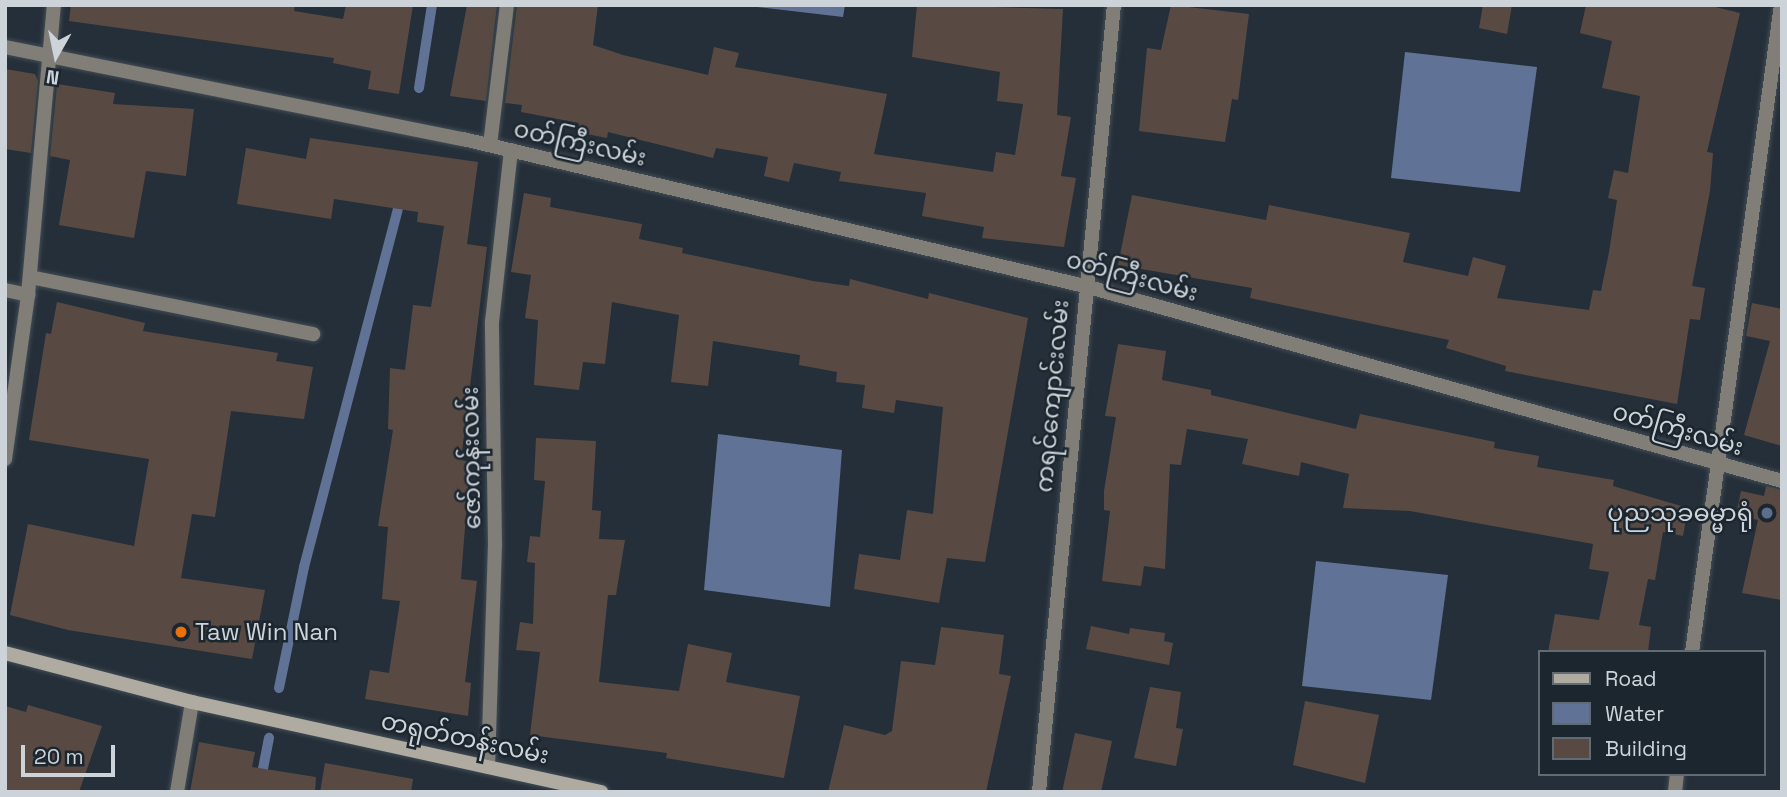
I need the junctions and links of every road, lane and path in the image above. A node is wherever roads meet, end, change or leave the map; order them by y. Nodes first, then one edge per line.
1 (54, 5) edge
2 (507, 5) edge
3 (1114, 5) edge
4 (1782, 5) edge
5 (5, 47) edge
6 (48, 55) junction
7 (490, 145) junction
8 (510, 150) junction
9 (30, 277) junction
10 (1085, 286) junction
11 (5, 290) edge
12 (28, 295) junction
13 (313, 334) dead end
14 (5, 459) edge
15 (1714, 463) junction
16 (1782, 481) edge
17 (1692, 650) edge
18 (5, 653) edge
19 (192, 702) junction
20 (488, 767) junction
21 (177, 792) edge
22 (601, 792) edge
23 (1039, 792) edge

1 - 6 street
2 - 7 street
3 - 10 street, ကရင်ကျောင်းလမ်း
4 - 15 street
5 - 6 street
6 - 7 street, ၀တ်ကြီးလမ်း
6 - 9 street
7 - 8 street, ၀တ်ကြီးလမ်း
8 - 10 street, ၀တ်ကြီးလမ်း
8 - 20 street, ဇော်ကုန်းလမ်း
9 - 12 street
9 - 13 street
10 - 15 street, ၀တ်ကြီးလမ်း
10 - 23 street, ကရင်ကျောင်းလမ်း
11 - 12 street
12 - 14 street
15 - 16 street, ၀တ်ကြီးလမ်း
15 - 17 street
18 - 19 street
19 - 20 street, တရုတ်တန်းလမ်း
19 - 21 street
20 - 22 street, တရုတ်တန်းလမ်း

